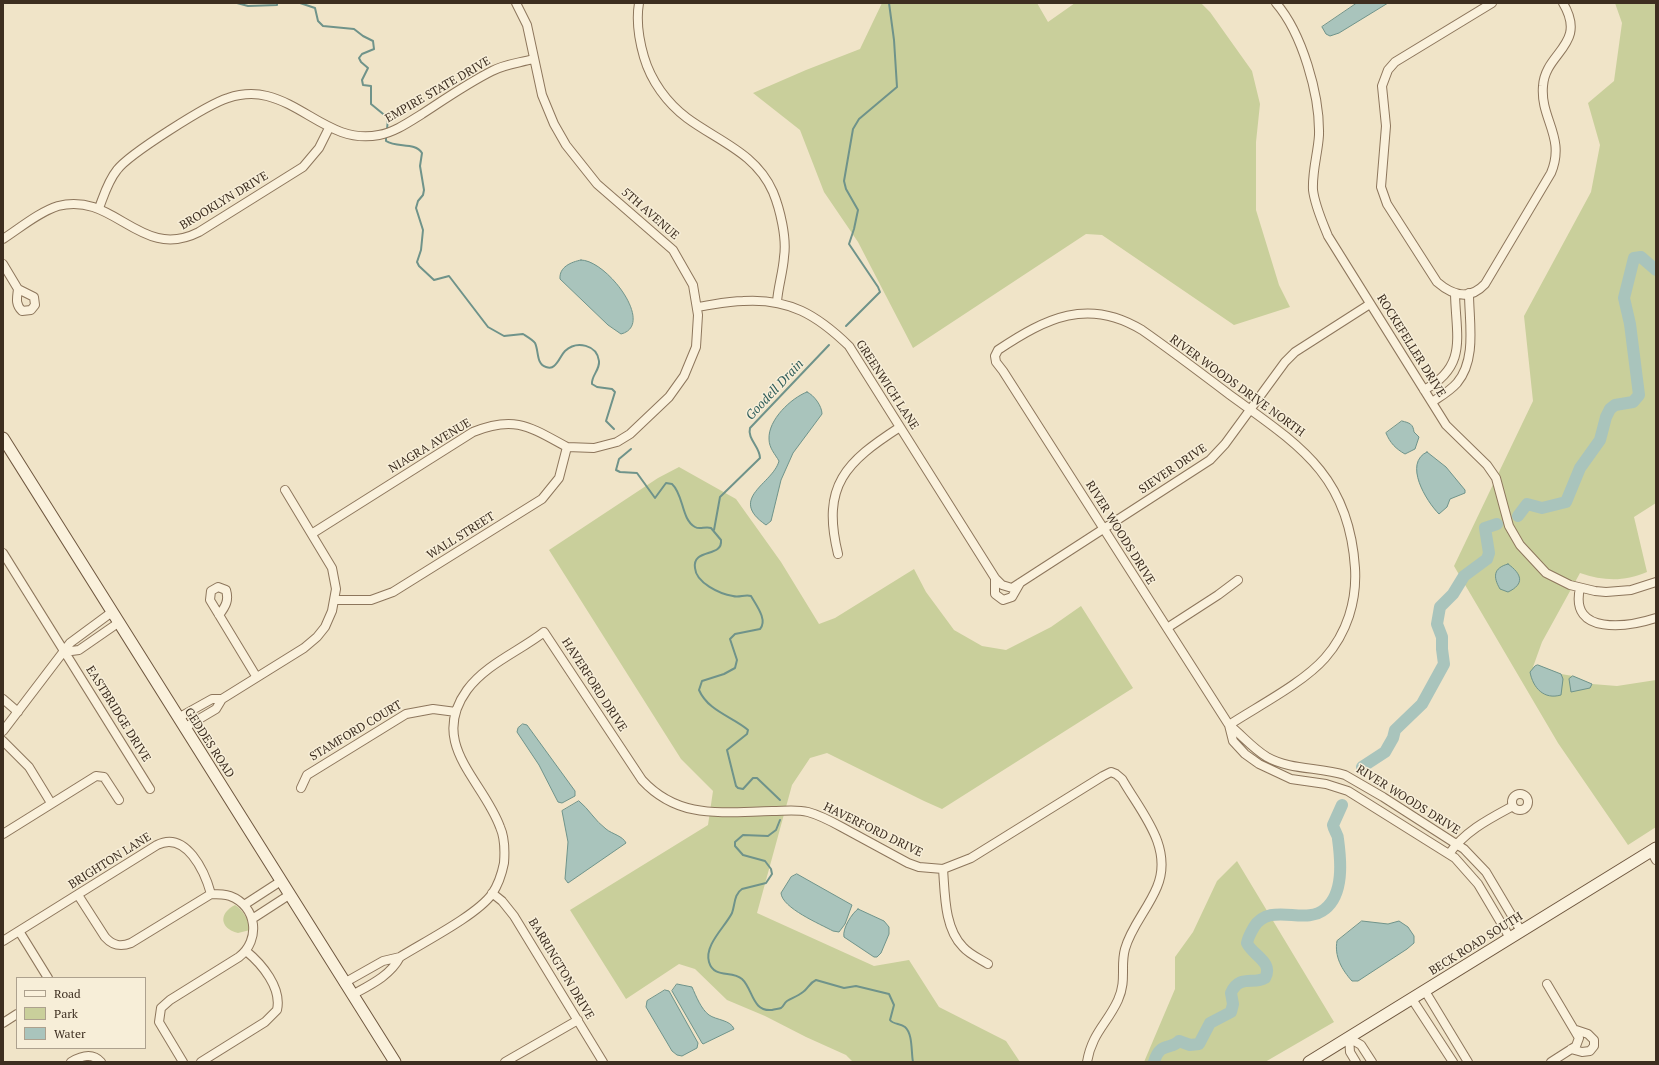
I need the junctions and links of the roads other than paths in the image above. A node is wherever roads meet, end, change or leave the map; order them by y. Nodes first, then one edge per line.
1 (516, 3) edge
2 (639, 3) edge
3 (1276, 3) edge
4 (1492, 3) edge
5 (1563, 3) edge
6 (533, 59) junction
7 (329, 128) junction
8 (99, 208) junction
9 (3, 239) edge
10 (3, 264) edge
11 (18, 289) dead end
12 (1469, 293) junction
13 (1455, 294) junction
14 (777, 302) junction
15 (1370, 304) junction
16 (697, 307) junction
17 (1469, 316) junction
18 (1456, 317) junction
19 (996, 353) joint
20 (1450, 369) junction
21 (1462, 376) junction
22 (1424, 390) junction
23 (1432, 402) junction
24 (1250, 410) junction
25 (900, 427) junction
26 (3, 438) edge
27 (567, 447) junction
28 (285, 490) dead end
29 (1104, 529) junction
30 (313, 533) junction
31 (3, 553) edge
32 (838, 554) dead end
33 (995, 578) junction
34 (1238, 580) dead end
35 (1656, 582) edge
36 (1020, 583) junction
37 (1008, 587) joint
38 (1580, 588) junction
39 (335, 600) junction
40 (1003, 600) joint
41 (112, 612) junction
42 (219, 615) dead end
43 (1656, 618) edge
44 (118, 622) junction
45 (1167, 628) junction
46 (64, 652) junction
47 (256, 676) junction
48 (3, 699) edge
49 (222, 699) junction
50 (18, 712) junction
51 (456, 712) junction
52 (178, 718) junction
53 (1229, 725) junction
54 (184, 728) junction
55 (3, 731) edge
56 (3, 741) edge
57 (301, 788) dead end
58 (150, 789) dead end
59 (119, 800) dead end
60 (52, 803) junction
61 (1513, 806) dead end
62 (3, 834) edge
63 (1456, 843) junction
64 (1654, 853) edge
65 (1449, 854) junction
66 (943, 870) junction
67 (281, 882) junction
68 (492, 893) junction
69 (78, 894) junction
70 (211, 894) junction
71 (290, 895) junction
72 (246, 908) junction
73 (252, 919) junction
74 (19, 931) junction
75 (1521, 931) junction
76 (1510, 938) junction
77 (3, 941) edge
78 (246, 951) junction
79 (400, 957) junction
80 (988, 964) dead end
81 (47, 977) edge
82 (344, 983) junction
83 (1547, 984) dead end
84 (1425, 992) junction
85 (352, 995) junction
86 (1412, 999) junction
87 (16, 1015) edge
88 (578, 1020) junction
89 (3, 1023) edge
90 (1576, 1030) junction
91 (1349, 1038) junction
92 (1571, 1049) junction
93 (71, 1062) edge
94 (101, 1062) edge
95 (183, 1062) edge
96 (202, 1062) edge
97 (395, 1062) edge
98 (505, 1062) edge
99 (604, 1062) edge
100 (1087, 1062) edge
101 (1309, 1062) edge
102 (1356, 1062) edge
103 (1372, 1062) edge
104 (1453, 1062) edge
105 (1468, 1062) edge
106 (1551, 1062) edge

1 - 6 street, 5TH AVENUE
2 - 14 street
3 - 15 street, ROCKEFELLER DRIVE
4 - 13 street
5 - 12 street
6 - 7 street, EMPIRE STATE DRIVE
6 - 16 street, 5TH AVENUE
7 - 8 street, BROOKLYN DRIVE
7 - 8 street, EMPIRE STATE DRIVE
8 - 9 street, BROOKLYN DRIVE
10 - 11 street
12 - 13 street
12 - 17 street
13 - 18 street
14 - 16 street, GREENWICH LANE
14 - 25 street, GREENWICH LANE
15 - 22 street, ROCKEFELLER DRIVE
15 - 24 street, SIEVER DRIVE
16 - 27 street, 5TH AVENUE
17 - 18 street
17 - 21 street
18 - 20 street
19 - 24 street, RIVER WOODS DRIVE NORTH
19 - 29 street, RIVER WOODS DRIVE
20 - 21 street
20 - 22 street
21 - 23 street
22 - 23 street, ROCKEFELLER DRIVE
23 - 38 street, ROCKEFELLER DRIVE
24 - 29 street, SIEVER DRIVE
24 - 53 street, RIVER WOODS DRIVE NORTH
25 - 32 street
25 - 33 street, GREENWICH LANE
26 - 41 main road, GEDDES ROAD
27 - 30 street, NIAGRA AVENUE
27 - 39 street, WALL STREET
28 - 30 street
29 - 36 street, SIEVER DRIVE
29 - 45 street, RIVER WOODS DRIVE
30 - 39 street
31 - 46 street, EASTBRIDGE DRIVE
33 - 37 street, GREENWICH LANE
33 - 40 street, GREENWICH LANE
34 - 45 street
35 - 38 street, ROCKEFELLER DRIVE
36 - 37 street, SIEVER DRIVE
36 - 40 street, SIEVER DRIVE
38 - 43 street
39 - 47 street
41 - 44 main road, GEDDES ROAD
41 - 46 street
42 - 47 street
44 - 46 street
44 - 52 main road, GEDDES ROAD
45 - 53 street, RIVER WOODS DRIVE
46 - 50 street
46 - 58 street, EASTBRIDGE DRIVE
47 - 49 street
48 - 50 street
49 - 52 street
49 - 54 street
50 - 55 street
51 - 57 street, STAMFORD COURT
51 - 66 street, HAVERFORD DRIVE
51 - 68 street
52 - 54 main road, GEDDES ROAD
53 - 63 street, RIVER WOODS DRIVE
53 - 65 street, RIVER WOODS DRIVE
54 - 67 main road, GEDDES ROAD
56 - 60 street
59 - 60 street
60 - 62 street
61 - 63 street
63 - 65 street
63 - 75 street, RIVER WOODS DRIVE
64 - 75 main road, BECK ROAD SOUTH
65 - 76 street, RIVER WOODS DRIVE
66 - 80 street
66 - 100 street
67 - 71 main road, GEDDES ROAD
67 - 72 street
68 - 79 street
68 - 88 street, BARRINGTON DRIVE
69 - 70 street
69 - 70 street, BRIGHTON LANE
69 - 74 street, BRIGHTON LANE
70 - 72 street
71 - 73 street
71 - 82 main road, GEDDES ROAD
72 - 73 street
73 - 78 street
74 - 77 street, BRIGHTON LANE
74 - 81 street
75 - 76 main road, BECK ROAD SOUTH
76 - 84 main road, BECK ROAD SOUTH
78 - 95 street
78 - 96 street
79 - 82 street
79 - 85 street
82 - 85 main road, GEDDES ROAD
83 - 90 street
84 - 86 main road, BECK ROAD SOUTH
84 - 105 street
85 - 97 main road, GEDDES ROAD
86 - 91 main road, BECK ROAD SOUTH
86 - 104 street
87 - 89 street
88 - 98 street
88 - 99 street, BARRINGTON DRIVE
90 - 92 street
90 - 92 street
91 - 101 main road, BECK ROAD SOUTH
91 - 102 street
91 - 103 street
92 - 106 street
93 - 94 street

